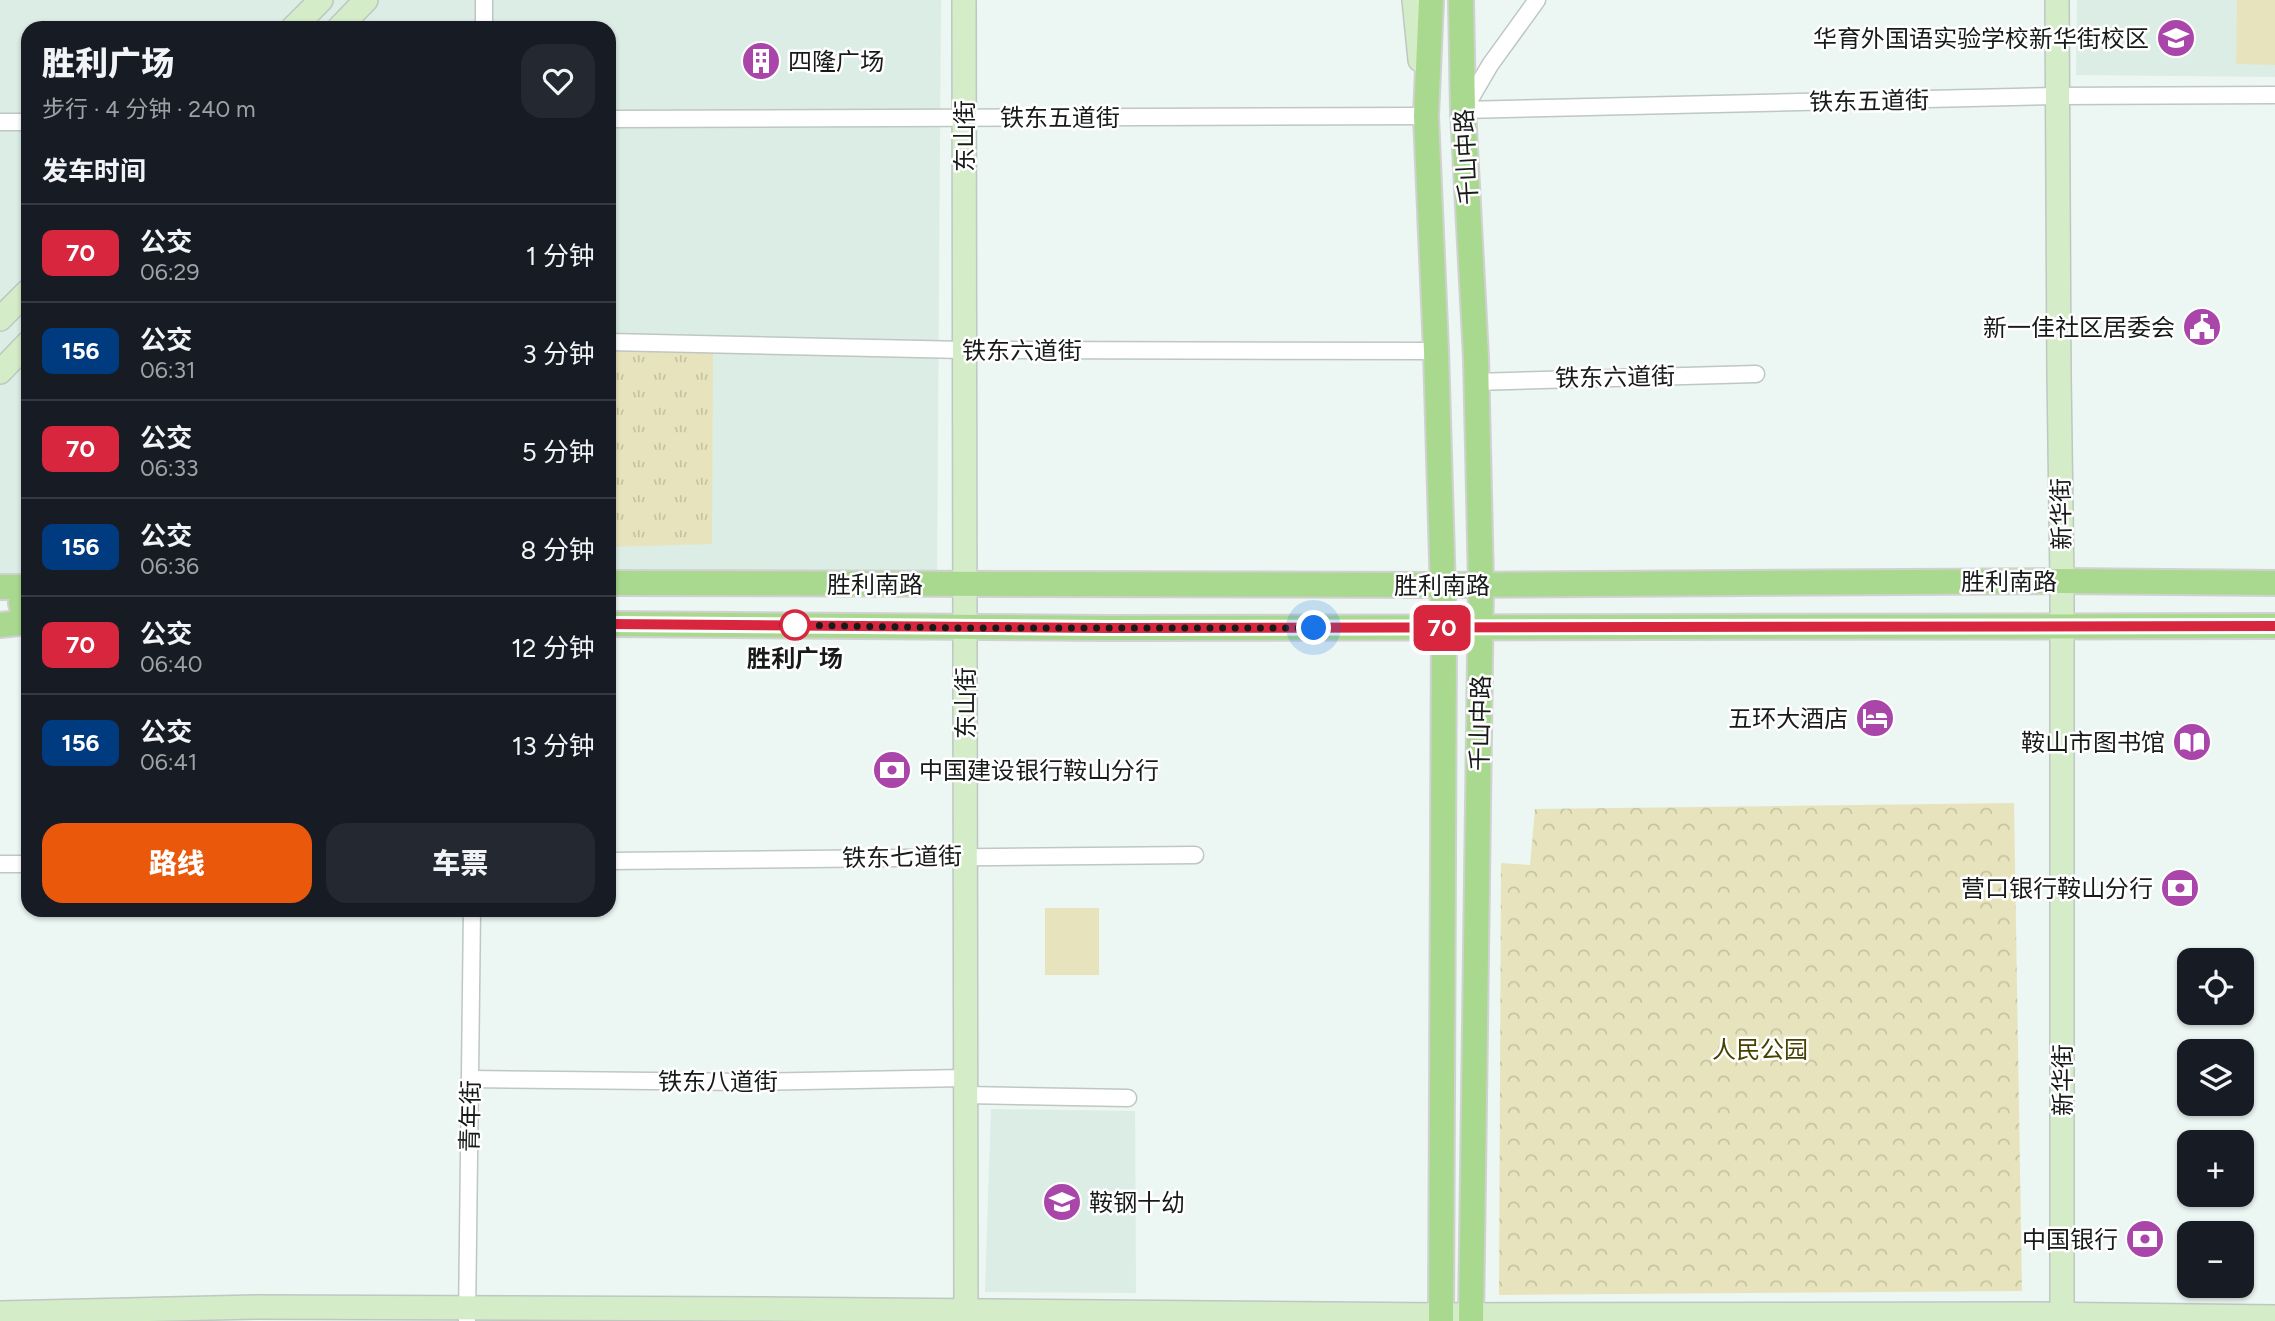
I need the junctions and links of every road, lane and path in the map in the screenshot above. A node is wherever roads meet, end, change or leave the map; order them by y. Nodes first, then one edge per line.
1 (321, 0) edge
2 (366, 0) edge
3 (484, 0) edge
4 (964, 0) edge
5 (1415, 0) edge
6 (1431, 0) edge
7 (1461, 0) edge
8 (1467, 0) edge
9 (1537, 0) edge
10 (2057, 0) edge
11 (300, 21) edge
12 (346, 21) edge
13 (484, 21) edge
14 (2275, 94) edge
15 (2056, 96) junction
16 (1464, 110) junction
17 (1426, 116) junction
18 (964, 118) junction
19 (616, 119) edge
20 (0, 122) edge
21 (21, 122) edge
22 (21, 298) edge
23 (0, 318) edge
24 (616, 342) edge
25 (21, 350) edge
26 (964, 350) junction
27 (1436, 351) junction
28 (0, 372) edge
29 (1756, 374) dead end
30 (1475, 382) junction
31 (2062, 581) junction
32 (616, 583) edge
33 (2275, 583) edge
34 (965, 584) junction
35 (1481, 584) junction
36 (1441, 585) junction
37 (0, 587) edge
38 (21, 587) edge
39 (21, 623) edge
40 (616, 624) edge
41 (0, 625) edge
42 (2275, 626) edge
43 (2062, 627) junction
44 (965, 628) junction
45 (1444, 628) junction
46 (1481, 628) junction
47 (1195, 855) dead end
48 (965, 856) junction
49 (616, 861) edge
50 (0, 864) edge
51 (21, 864) edge
52 (472, 917) edge
53 (470, 1079) junction
54 (965, 1086) junction
55 (1128, 1098) dead end
56 (0, 1313) edge
57 (468, 1315) edge
58 (966, 1316) edge
59 (2275, 1317) edge
60 (1441, 1318) edge
61 (1471, 1318) edge
62 (2062, 1318) edge

1 - 11 main road
2 - 12 main road
3 - 13 street
4 - 18 main road, 东山街
5 - 17 main road
6 - 17 main road, 千山中路
7 - 16 main road, 千山中路
8 - 16 main road
9 - 16 street
10 - 15 main road, 新华街
14 - 15 street, 铁东五道街
15 - 16 street, 铁东五道街
15 - 31 main road, 新华街
16 - 30 main road, 千山中路
17 - 18 street, 铁东五道街
17 - 27 main road, 千山中路
18 - 19 street, 铁东五道街
18 - 26 main road, 东山街
20 - 21 street
22 - 23 main road
24 - 26 street, 铁东六道街
25 - 28 main road
26 - 27 street, 铁东六道街
26 - 34 main road, 东山街
27 - 36 main road, 千山中路
29 - 30 street, 铁东六道街
30 - 35 main road, 千山中路
31 - 33 main road, 胜利南路
31 - 35 main road, 胜利南路
31 - 43 main road, 新华街
32 - 34 main road, 胜利南路
34 - 36 main road, 胜利南路
34 - 44 main road, 东山街
35 - 36 main road, 胜利南路
35 - 46 main road, 千山中路
36 - 45 main road, 千山中路
37 - 38 main road
39 - 41 main road
40 - 44 main road, 胜利南路
42 - 43 main road, 胜利南路
43 - 46 main road, 胜利南路
43 - 62 main road, 新华街
44 - 45 main road, 胜利南路
44 - 48 main road, 东山街
45 - 46 main road, 胜利南路
45 - 60 main road, 千山中路
46 - 61 main road, 千山中路
47 - 48 street, 铁东七道街
48 - 49 street, 铁东七道街
48 - 54 main road, 东山街
50 - 51 street
52 - 53 street, 青年街
53 - 54 street, 铁东八道街
53 - 57 street, 青年街
54 - 55 street, 铁东八道街
54 - 58 main road, 东山街
56 - 57 main road
57 - 58 main road
58 - 60 main road
59 - 62 main road
60 - 61 main road
61 - 62 main road

